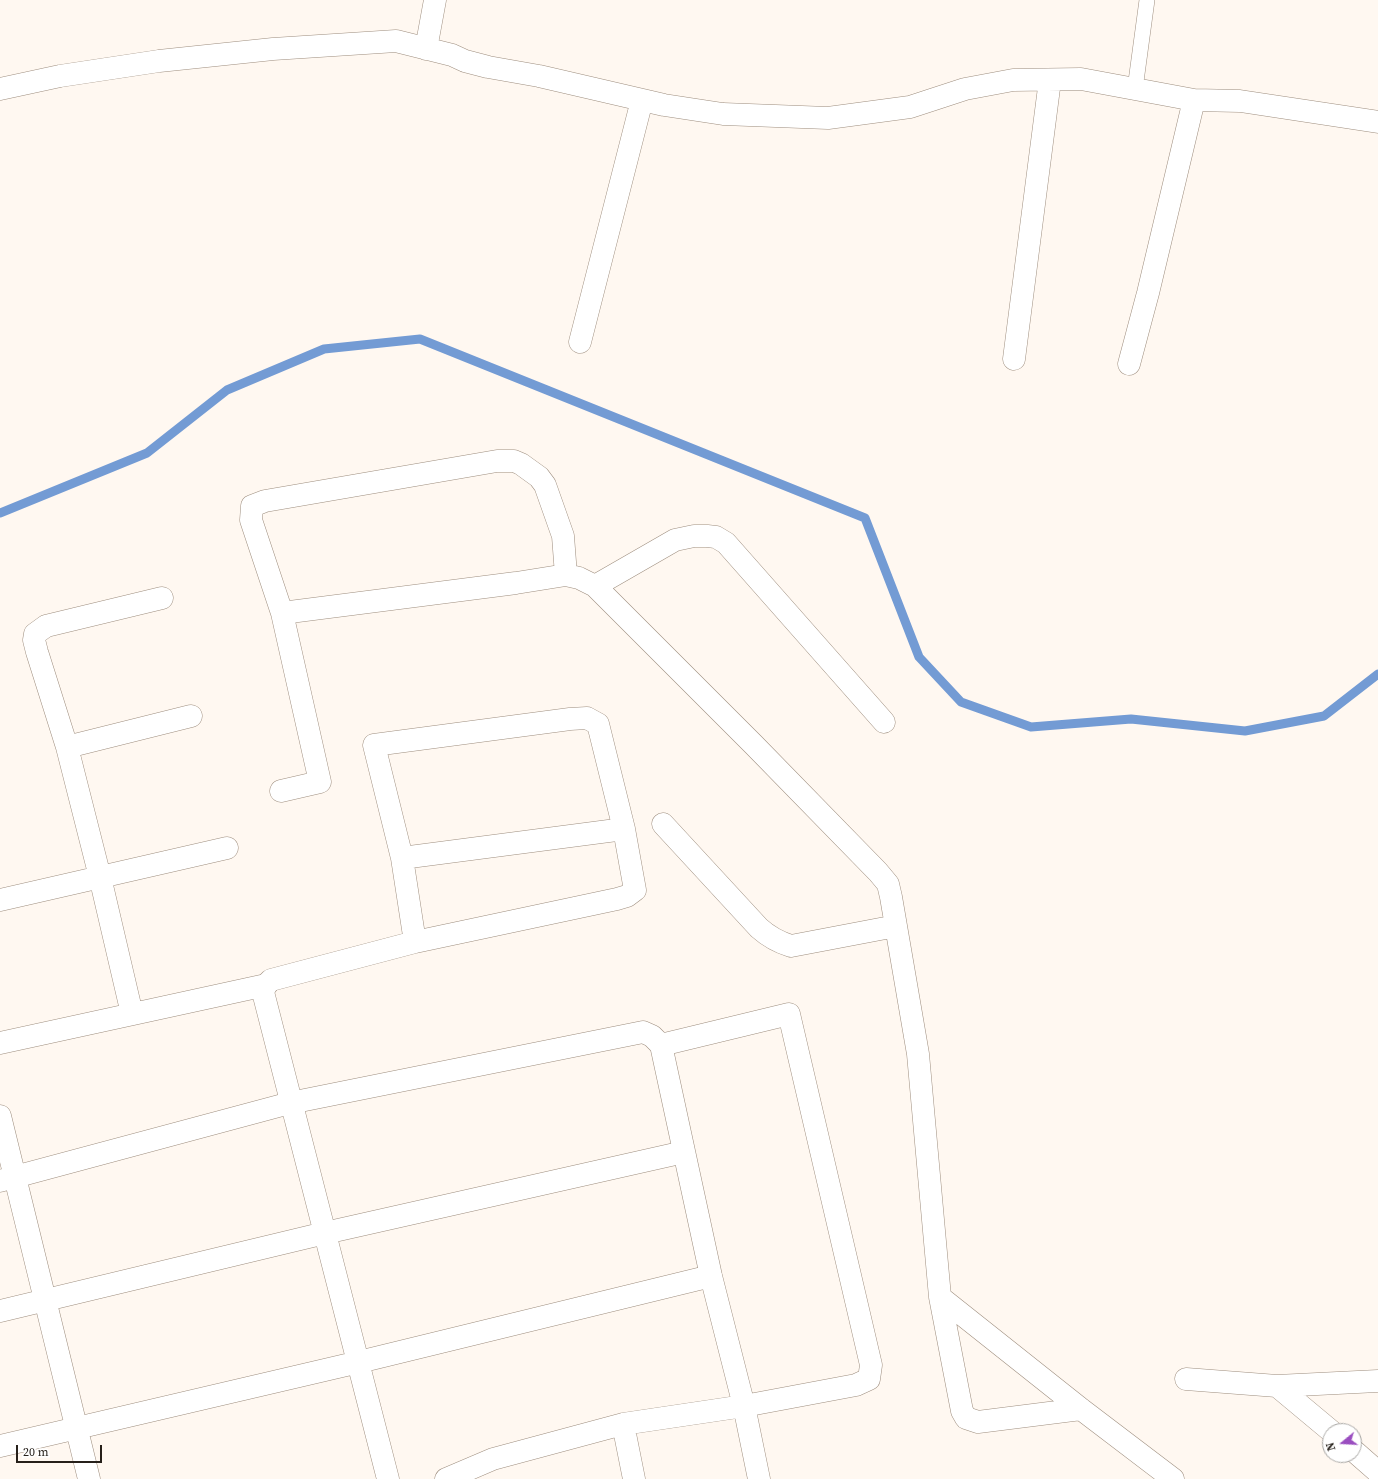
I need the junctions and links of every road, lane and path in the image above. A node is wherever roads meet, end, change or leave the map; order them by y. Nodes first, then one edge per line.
1 (435, 0) edge
2 (1147, 0) edge
3 (426, 49) junction
4 (1050, 80) junction
5 (0, 89) edge
6 (1135, 89) junction
7 (642, 100) junction
8 (1194, 100) junction
9 (1378, 122) edge
10 (580, 342) dead end
11 (1014, 359) dead end
12 (1129, 364) dead end
13 (566, 574) junction
14 (595, 586) junction
15 (162, 598) dead end
16 (282, 613) junction
17 (191, 716) dead end
18 (884, 722) dead end
19 (67, 747) junction
20 (281, 791) dead end
21 (663, 824) dead end
22 (624, 829) junction
23 (227, 848) dead end
24 (402, 858) junction
25 (100, 877) junction
26 (0, 900) edge
27 (896, 926) junction
28 (415, 942) junction
29 (266, 985) junction
30 (132, 1014) junction
31 (0, 1043) edge
32 (661, 1045) junction
33 (290, 1103) junction
34 (0, 1116) edge
35 (684, 1152) junction
36 (8, 1179) edge
37 (325, 1233) junction
38 (710, 1276) junction
39 (940, 1297) junction
40 (46, 1301) junction
41 (0, 1311) edge
42 (359, 1362) junction
43 (1186, 1379) dead end
44 (1378, 1381) edge
45 (1277, 1386) junction
46 (744, 1406) junction
47 (1081, 1409) junction
48 (623, 1424) junction
49 (1322, 1424) edge
50 (77, 1428) junction
51 (0, 1446) edge
52 (1362, 1459) edge
53 (494, 1469) edge
54 (1378, 1472) edge
55 (1171, 1478) edge
56 (90, 1479) edge
57 (388, 1479) edge
58 (446, 1479) edge
59 (634, 1479) edge
60 (759, 1479) edge

1 - 3 street
2 - 6 lane
3 - 5 street
3 - 7 street
4 - 6 street
4 - 7 street
4 - 11 street
6 - 8 street
7 - 10 street
8 - 9 street
8 - 12 street
13 - 14 street
13 - 16 street
13 - 16 street
14 - 18 street
14 - 27 street
15 - 19 street
16 - 20 street
17 - 19 street
19 - 25 street
21 - 27 street
22 - 24 street
22 - 24 street
22 - 28 street
23 - 25 street
24 - 28 street
25 - 26 street
25 - 30 street
27 - 39 street
28 - 29 street
29 - 30 street
29 - 33 street
30 - 31 street
32 - 33 street
32 - 35 street
32 - 46 street
33 - 36 street
33 - 37 street
34 - 36 street
35 - 37 street
35 - 38 street
36 - 40 street
37 - 40 street
37 - 42 street
38 - 42 street
38 - 46 street
39 - 47 street
39 - 47 street
40 - 41 street
40 - 50 street
42 - 50 street
42 - 57 street
43 - 45 street
44 - 45 street
45 - 49 street
46 - 48 street
46 - 60 street
47 - 55 street
48 - 53 street
48 - 59 street
50 - 51 street
50 - 56 street
52 - 54 street
53 - 58 street

